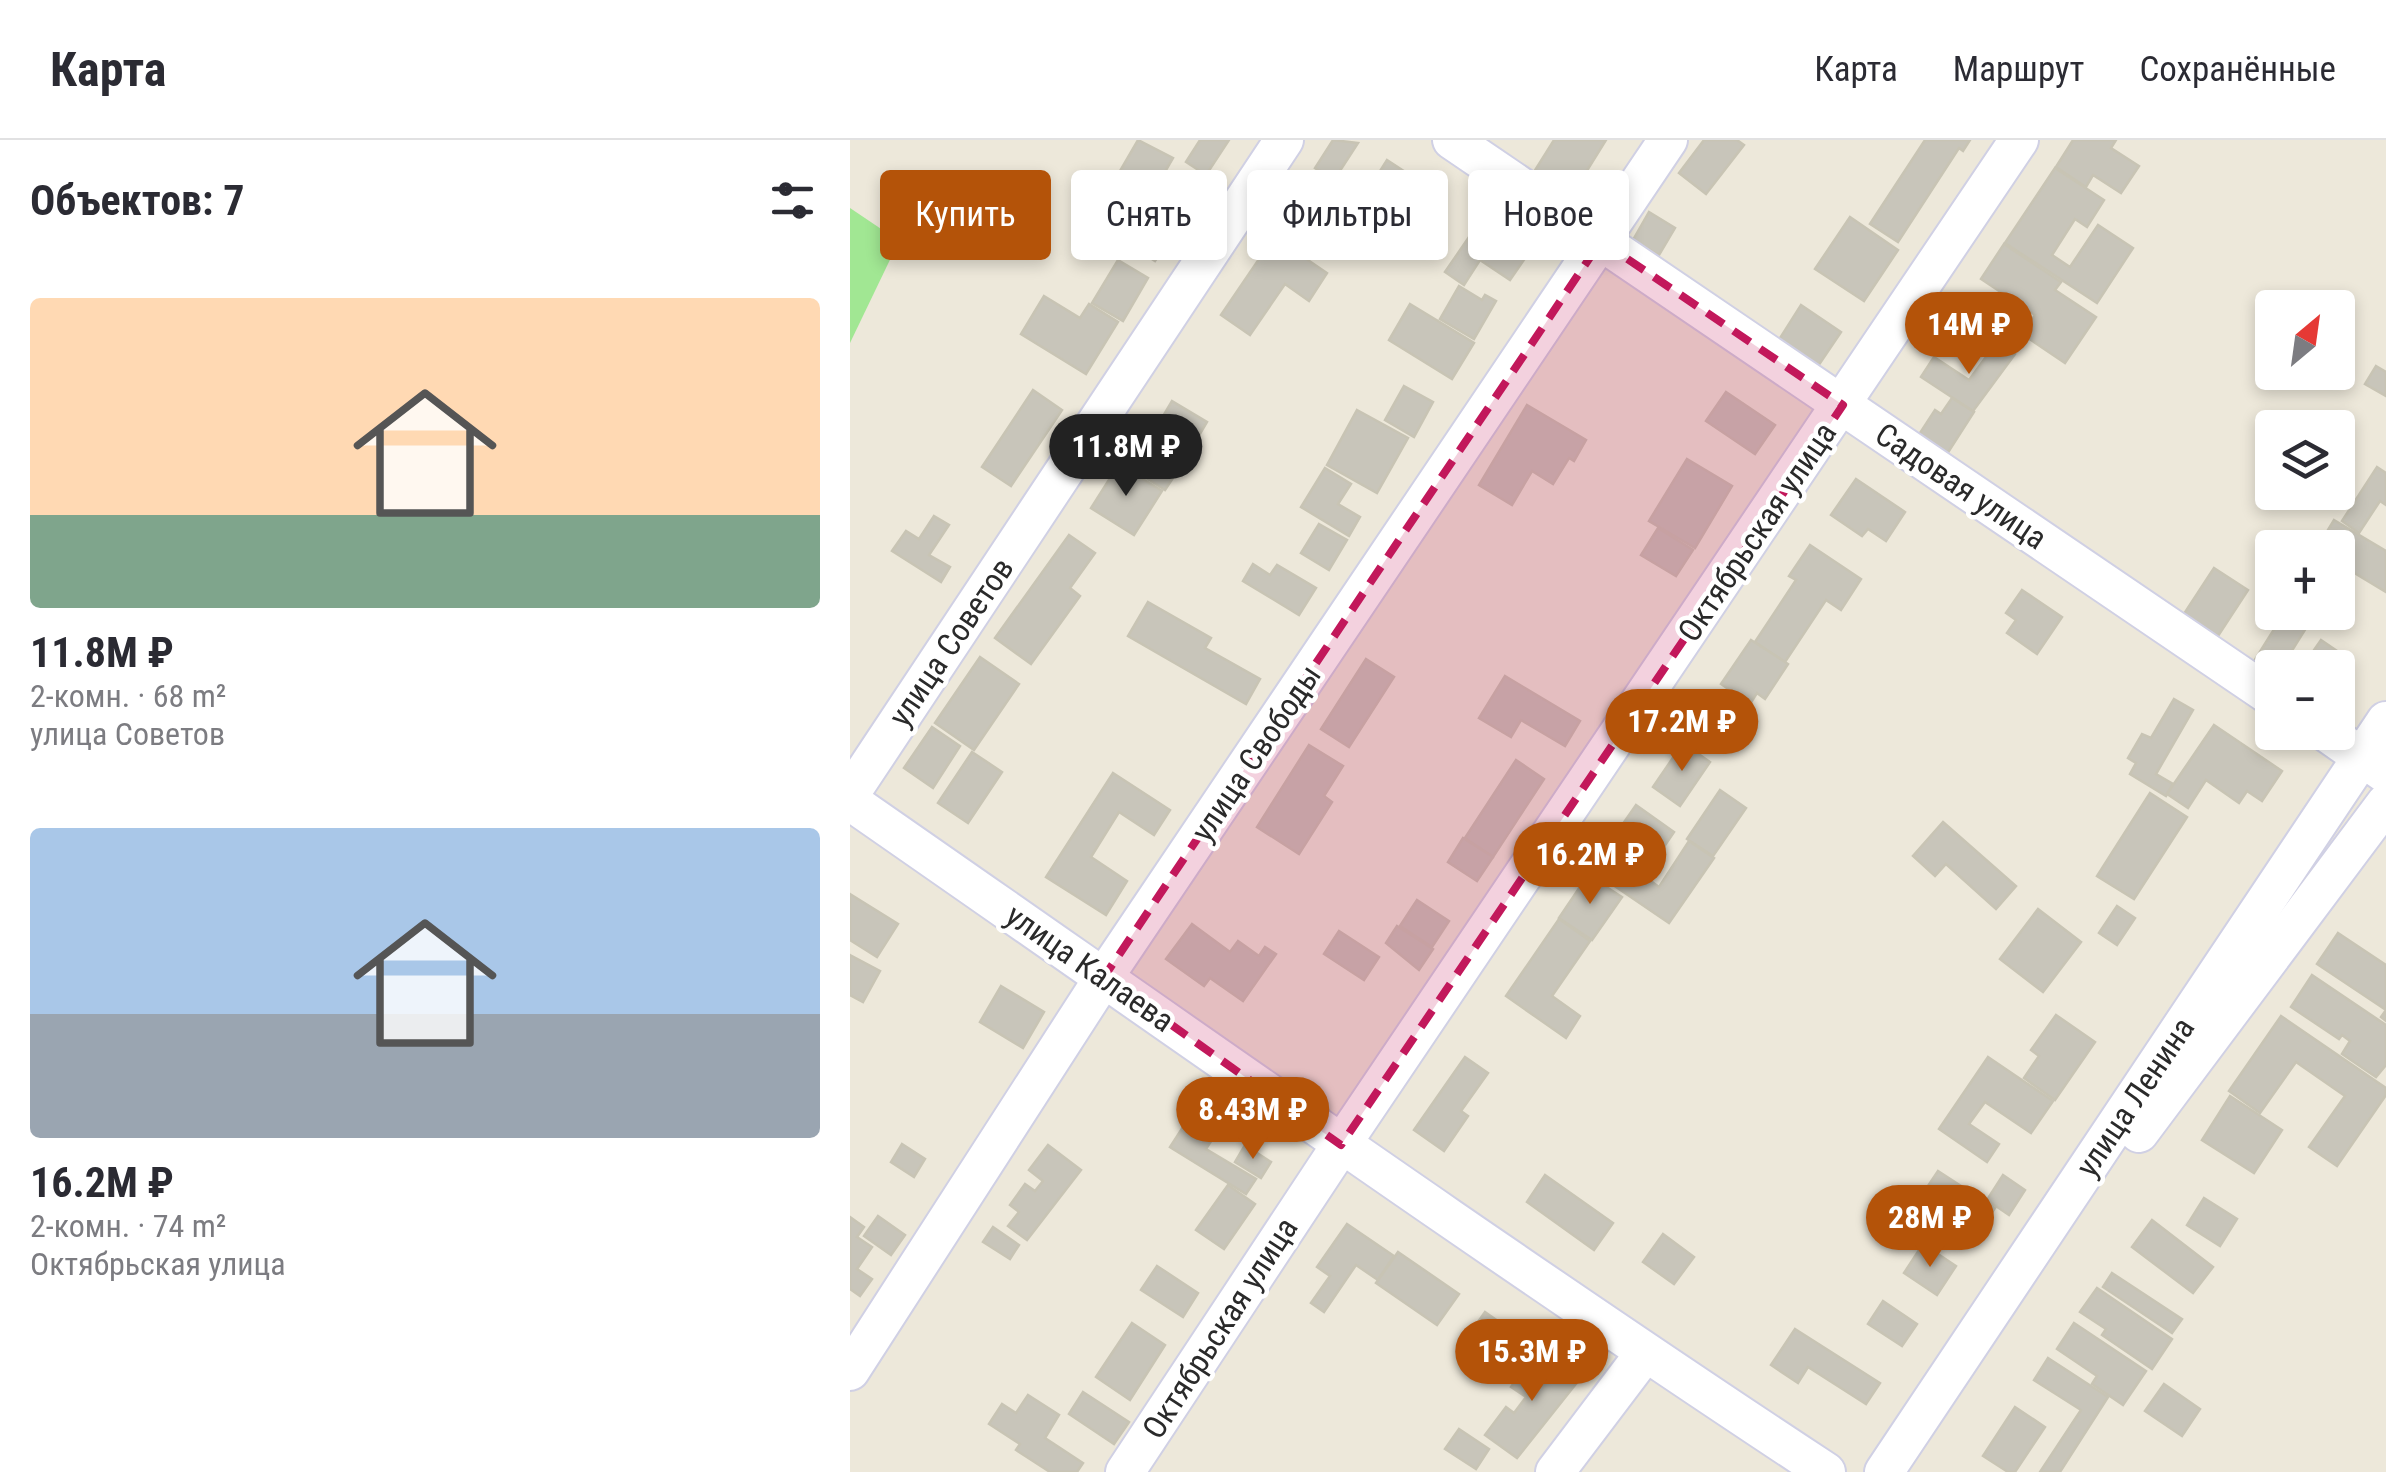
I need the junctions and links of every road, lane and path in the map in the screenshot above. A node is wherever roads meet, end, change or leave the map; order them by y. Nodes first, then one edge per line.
1 (1284, 140) edge
2 (1452, 140) edge
3 (1668, 140) edge
4 (2019, 140) edge
5 (1497, 170) edge
6 (1629, 200) edge
7 (1629, 259) edge
8 (1589, 260) edge
9 (1843, 405) junction
10 (2255, 684) edge
11 (2386, 721) edge
12 (2351, 750) edge
13 (2374, 766) edge
14 (850, 797) edge
15 (2386, 803) edge
16 (1104, 977) junction
17 (1341, 1145) junction
18 (1645, 1353) junction
19 (850, 1370) edge
20 (1125, 1472) edge
21 (1556, 1472) edge
22 (1826, 1472) edge
23 (1885, 1472) edge

1 - 14 street, улица Советов
2 - 5 street, Садовая улица
3 - 6 street, улица Свободы
4 - 9 street, Октябрьская улица
7 - 9 street, Садовая улица
8 - 16 street, улица Свободы
9 - 10 street, Садовая улица
9 - 17 street, Октябрьская улица
11 - 13 street, улица Ленина
12 - 13 street
13 - 23 street, улица Ленина
14 - 16 street, улица Калаева
15 - 23 street, улица Ленина
16 - 17 street, улица Калаева
16 - 19 street, улица Свободы
17 - 18 street, улица Калаева
17 - 20 street, Октябрьская улица
18 - 21 street
18 - 22 street, улица Калаева

